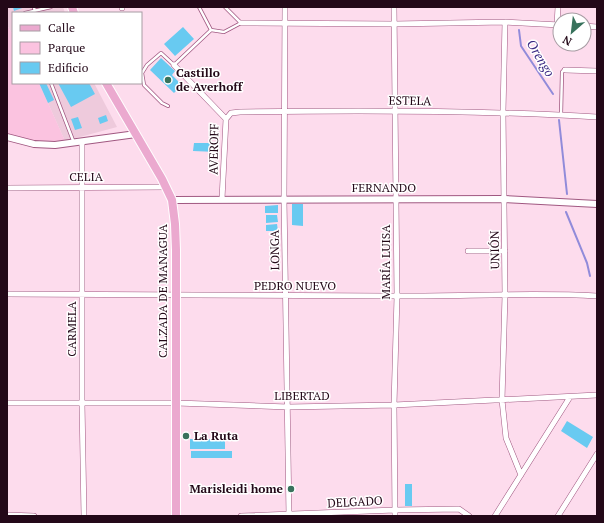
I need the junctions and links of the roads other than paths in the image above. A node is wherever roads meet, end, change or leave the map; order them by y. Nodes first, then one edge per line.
1 (34, 7) edge
2 (51, 7) edge
3 (199, 7) edge
4 (225, 7) edge
5 (285, 7) edge
6 (394, 7) edge
7 (35, 12) edge
8 (505, 22) junction
9 (241, 23) junction
10 (285, 23) junction
11 (394, 24) junction
12 (552, 25) edge
13 (211, 30) junction
14 (174, 65) junction
15 (565, 70) joint
16 (597, 72) edge
17 (51, 84) edge
18 (107, 84) edge
19 (168, 106) dead end
20 (395, 110) junction
21 (285, 111) junction
22 (503, 112) junction
23 (561, 115) junction
24 (597, 117) edge
25 (226, 119) junction
26 (136, 134) junction
27 (7, 137) edge
28 (82, 142) junction
29 (74, 143) junction
30 (82, 187) junction
31 (166, 187) junction
32 (7, 188) edge
33 (222, 199) junction
34 (284, 199) junction
35 (396, 199) junction
36 (504, 199) junction
37 (172, 200) junction
38 (597, 204) edge
39 (505, 251) junction
40 (468, 252) dead end
41 (7, 294) edge
42 (82, 294) junction
43 (175, 294) junction
44 (506, 295) junction
45 (285, 296) junction
46 (397, 296) junction
47 (597, 296) edge
48 (597, 396) edge
49 (570, 397) junction
50 (502, 400) junction
51 (7, 403) edge
52 (82, 403) junction
53 (176, 403) junction
54 (394, 405) junction
55 (288, 407) junction
56 (597, 454) edge
57 (521, 474) junction
58 (395, 513) edge
59 (7, 515) edge
60 (289, 515) edge
61 (34, 516) edge
62 (84, 516) edge
63 (176, 516) edge
64 (241, 516) edge
65 (469, 516) edge
66 (495, 516) edge
67 (558, 516) edge

1 - 7 lane
2 - 7 lane
3 - 13 lane
4 - 9 lane
5 - 10 street, LONGA
6 - 11 street, MARÍA LUISA
8 - 11 street
8 - 12 street
8 - 22 street, UNIÓN
9 - 10 street
9 - 13 lane
10 - 11 street
10 - 21 street, LONGA
11 - 20 street, MARÍA LUISA
13 - 14 lane
14 - 19 lane, AVEROFF
14 - 25 street, AVEROFF
15 - 16 street
15 - 23 lane
17 - 29 lane
18 - 26 main road, CALZADA DE MANAGUA
20 - 21 street, ESTELA
20 - 22 street, ESTELA
20 - 35 street, MARÍA LUISA
21 - 25 street, ESTELA
21 - 34 street, LONGA
22 - 23 street, ESTELA
22 - 36 street, UNIÓN
23 - 24 street, ESTELA
25 - 33 street, AVEROFF
26 - 28 street
26 - 31 main road, CALZADA DE MANAGUA
27 - 29 street
28 - 29 street
28 - 30 street, CARMELA
30 - 31 street, CELIA
30 - 32 street, CELIA
30 - 42 street, CARMELA
31 - 37 main road, CALZADA DE MANAGUA
33 - 34 street, FERNANDO
33 - 37 street, FERNANDO
34 - 35 street, FERNANDO
34 - 45 street, LONGA
35 - 36 street, FERNANDO
35 - 46 street, MARÍA LUISA
36 - 38 street, FERNANDO
36 - 39 street, UNIÓN
37 - 43 main road, CALZADA DE MANAGUA
39 - 40 street
39 - 44 street, UNIÓN
41 - 42 street, PEDRO NUEVO
42 - 43 street, PEDRO NUEVO
42 - 52 street, CARMELA
43 - 45 street, PEDRO NUEVO
43 - 53 main road, CALZADA DE MANAGUA
44 - 46 street, PEDRO NUEVO
44 - 47 street, PEDRO NUEVO
44 - 50 street, UNIÓN
45 - 46 street, PEDRO NUEVO
45 - 55 street, LONGA
46 - 54 street, MARÍA LUISA
48 - 49 street, LIBERTAD
49 - 50 street, LIBERTAD
49 - 57 street
50 - 54 street, LIBERTAD
50 - 57 street, UNIÓN
51 - 52 street, LIBERTAD
52 - 53 street, LIBERTAD
52 - 62 street, CARMELA
53 - 55 street, LIBERTAD
53 - 63 main road, CALZADA DE MANAGUA
54 - 55 street, LIBERTAD
54 - 58 street, MARÍA LUISA
55 - 60 street, LONGA
56 - 67 street
57 - 66 street
58 - 60 street, DELGADO
58 - 65 street, DELGADO
59 - 61 street
60 - 64 street, DELGADO

